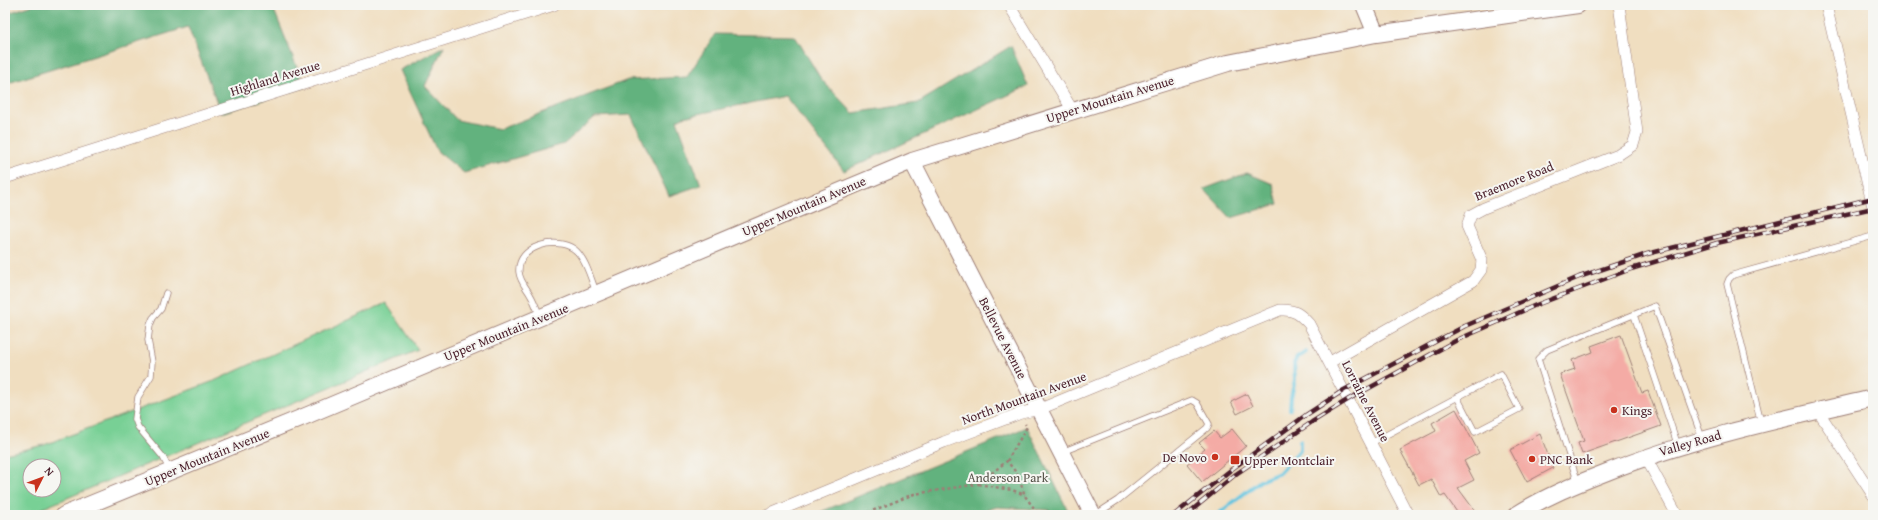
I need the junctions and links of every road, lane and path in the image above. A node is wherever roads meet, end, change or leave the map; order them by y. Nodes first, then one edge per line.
1 (554, 5) edge
2 (1009, 5) edge
3 (1364, 5) edge
4 (1578, 5) edge
5 (1619, 5) edge
6 (1826, 5) edge
7 (1376, 34) junction
8 (1073, 111) junction
9 (912, 161) junction
10 (5, 178) edge
11 (1873, 207) edge
12 (1873, 236) edge
13 (166, 293) dead end
14 (597, 294) junction
15 (1289, 309) joint
16 (1634, 315) junction
17 (540, 317) junction
18 (1330, 362) junction
19 (1457, 397) junction
20 (1873, 398) edge
21 (1040, 409) junction
22 (1818, 411) junction
23 (1022, 413) junction
24 (1761, 424) junction
25 (1702, 438) junction
26 (1371, 443) junction
27 (1678, 446) junction
28 (1061, 452) junction
29 (1645, 456) junction
30 (1007, 461) junction
31 (170, 471) junction
32 (1578, 483) junction
33 (978, 484) junction
34 (1873, 495) edge
35 (1025, 496) junction
36 (64, 515) edge
37 (768, 515) edge
38 (862, 515) edge
39 (1039, 515) edge
40 (1094, 515) edge
41 (1408, 515) edge
42 (1516, 515) edge
43 (1677, 515) edge

1 - 10 street, Highland Avenue
2 - 8 street
3 - 7 street
4 - 7 street, Upper Mountain Avenue
5 - 18 street, Braemore Road
6 - 11 street
7 - 8 street, Upper Mountain Avenue
8 - 9 street, Upper Mountain Avenue
9 - 14 street, Upper Mountain Avenue
9 - 21 street, Bellevue Avenue
12 - 24 lane
13 - 31 lane
14 - 17 street, Upper Mountain Avenue
14 - 17 lane
15 - 18 street, Lorraine Avenue
15 - 21 street, North Mountain Avenue
16 - 25 lane
16 - 27 lane
16 - 32 lane
17 - 31 street, Upper Mountain Avenue
18 - 26 street, Lorraine Avenue
19 - 19 lane
19 - 26 lane
20 - 22 street, Valley Road
21 - 23 street, North Mountain Avenue
21 - 28 street, Bellevue Avenue
22 - 24 street, Valley Road
22 - 34 street
23 - 30 path
23 - 37 street, North Mountain Avenue
24 - 25 street, Valley Road
25 - 27 street, Valley Road
26 - 41 street, Lorraine Avenue
27 - 29 street, Valley Road
28 - 40 street, Bellevue Avenue
28 - 40 lane
29 - 32 street, Valley Road
29 - 43 street
30 - 33 path
30 - 35 path
31 - 36 street, Upper Mountain Avenue
32 - 42 street, Valley Road
33 - 35 path
33 - 38 path
35 - 39 path

